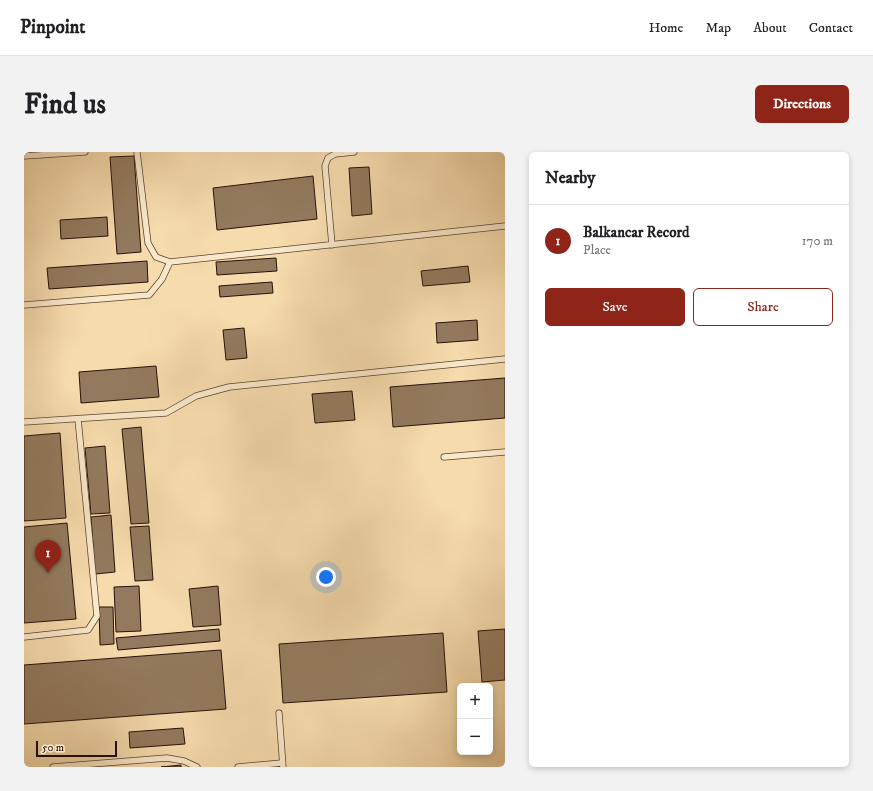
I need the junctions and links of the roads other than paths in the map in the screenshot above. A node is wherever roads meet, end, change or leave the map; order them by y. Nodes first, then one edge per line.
1 (85, 152) edge
2 (138, 152) edge
3 (354, 152) edge
4 (57, 153) edge
5 (24, 156) edge
6 (505, 226) edge
7 (332, 244) junction
8 (170, 262) junction
9 (24, 305) edge
10 (505, 359) edge
11 (78, 419) junction
12 (24, 422) edge
13 (505, 452) edge
14 (444, 457) dead end
15 (24, 637) edge
16 (279, 713) dead end
17 (282, 765) edge
18 (53, 767) edge
19 (197, 767) edge
20 (238, 767) edge

1 - 4 lane
2 - 8 lane
3 - 7 lane
4 - 5 lane
6 - 7 lane
7 - 8 lane
8 - 9 lane
10 - 11 lane
11 - 12 lane
11 - 15 lane
13 - 14 lane
16 - 17 lane
17 - 20 lane
18 - 19 lane

